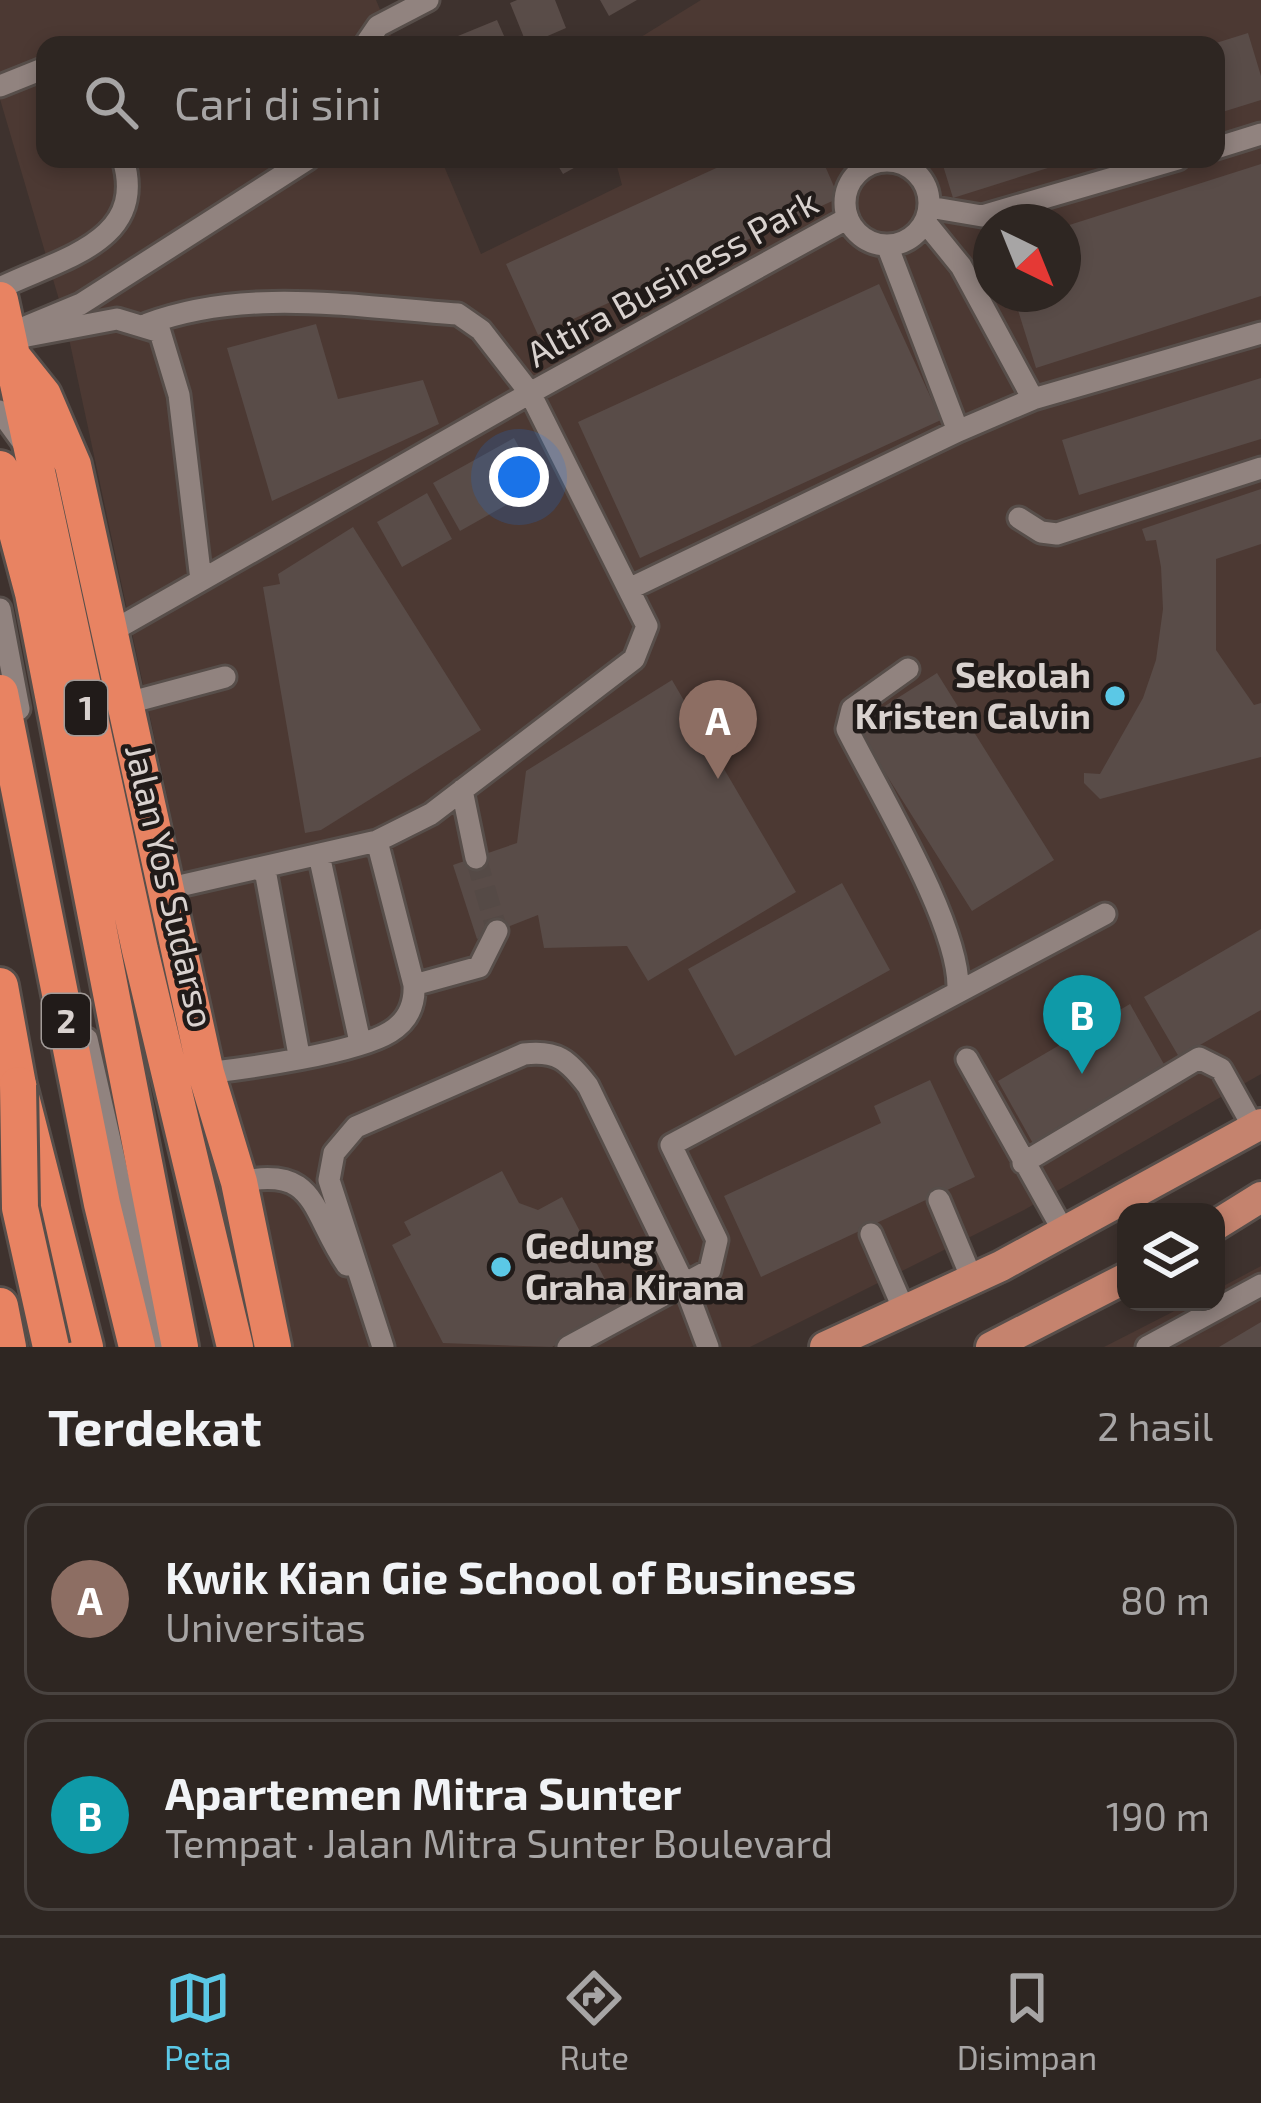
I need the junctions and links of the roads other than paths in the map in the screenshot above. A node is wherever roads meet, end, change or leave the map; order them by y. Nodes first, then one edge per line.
1 (428, 0) edge
2 (372, 36) edge
3 (36, 72) edge
4 (0, 86) edge
5 (1261, 134) edge
6 (1225, 145) edge
7 (126, 168) edge
8 (294, 168) edge
9 (867, 168) edge
10 (908, 168) edge
11 (1148, 168) edge
12 (927, 215) junction
13 (848, 218) junction
14 (886, 245) junction
15 (0, 288) edge
16 (147, 324) junction
17 (5, 332) edge
18 (1261, 333) edge
19 (530, 393) junction
20 (1033, 399) junction
21 (0, 411) edge
22 (958, 430) junction
23 (20, 461) edge
24 (1261, 468) edge
25 (1019, 518) dead end
26 (201, 580) junction
27 (631, 588) junction
28 (0, 609) edge
29 (109, 633) junction
30 (908, 669) dead end
31 (225, 677) dead end
32 (0, 693) edge
33 (124, 704) junction
34 (462, 790) junction
35 (376, 841) junction
36 (319, 855) junction
37 (476, 857) tunnel mouth
38 (265, 870) junction
39 (166, 889) junction
40 (1105, 914) dead end
41 (496, 931) dead end
42 (414, 985) junction
43 (0, 986) edge
44 (958, 989) junction
45 (368, 1040) junction
46 (299, 1055) junction
47 (967, 1059) dead end
48 (206, 1073) junction
49 (9, 1090) edge
50 (1257, 1126) edge
51 (1024, 1163) junction
52 (239, 1182) junction
53 (1261, 1197) edge
54 (939, 1200) dead end
55 (1225, 1219) edge
56 (1064, 1232) junction
57 (871, 1234) dead end
58 (972, 1279) junction
59 (1117, 1283) edge
60 (1261, 1285) edge
61 (685, 1286) junction
62 (364, 1290) junction
63 (0, 1306) edge
64 (904, 1310) junction
65 (1192, 1312) edge
66 (8, 1347) edge
67 (52, 1347) edge
68 (85, 1347) edge
69 (137, 1347) edge
70 (157, 1347) edge
71 (180, 1347) edge
72 (236, 1347) edge
73 (273, 1347) edge
74 (383, 1347) edge
75 (568, 1347) edge
76 (708, 1347) edge
77 (825, 1347) edge
78 (992, 1347) edge
79 (1147, 1347) edge

1 - 2 street
3 - 4 street
5 - 6 street
7 - 15 street
8 - 17 street
9 - 13 street
10 - 12 street
11 - 12 street
12 - 14 street
12 - 20 street
13 - 14 street
13 - 19 street, Altira Business Park
14 - 22 street
16 - 17 street
16 - 19 street
16 - 26 street
17 - 23 highway, Jalan Yos Sudarso / 1
17 - 29 highway
18 - 20 street
19 - 26 street
19 - 27 street, Altira Business Park
20 - 22 street
21 - 23 street
22 - 27 street
23 - 71 highway
23 - 72 highway, Jalan Yos Sudarso / 1
24 - 25 street
26 - 29 street
27 - 34 street, Altira Business Park
28 - 70 street
29 - 33 highway
30 - 44 street
31 - 33 street
32 - 69 highway, 2
33 - 39 highway
34 - 35 street, Altira Business Park
34 - 37 street
35 - 36 street, Altira Business Park
35 - 42 street
36 - 38 street, Altira Business Park
36 - 45 street
38 - 39 street, Altira Business Park
38 - 46 street
39 - 48 highway
40 - 44 street
41 - 42 street
42 - 45 street
43 - 49 highway, 2
44 - 61 street
45 - 46 street
46 - 48 street
47 - 51 street
48 - 52 highway
49 - 67 highway, bridge
49 - 68 highway, 2, bridge
50 - 51 street
50 - 56 main road
51 - 56 street
52 - 62 street
52 - 73 highway
53 - 55 main road
54 - 58 street
56 - 58 main road
57 - 64 street
58 - 64 main road
59 - 78 main road
60 - 65 street
61 - 62 street
61 - 75 street
61 - 76 street
62 - 74 street
63 - 66 highway
64 - 77 main road
65 - 79 street

